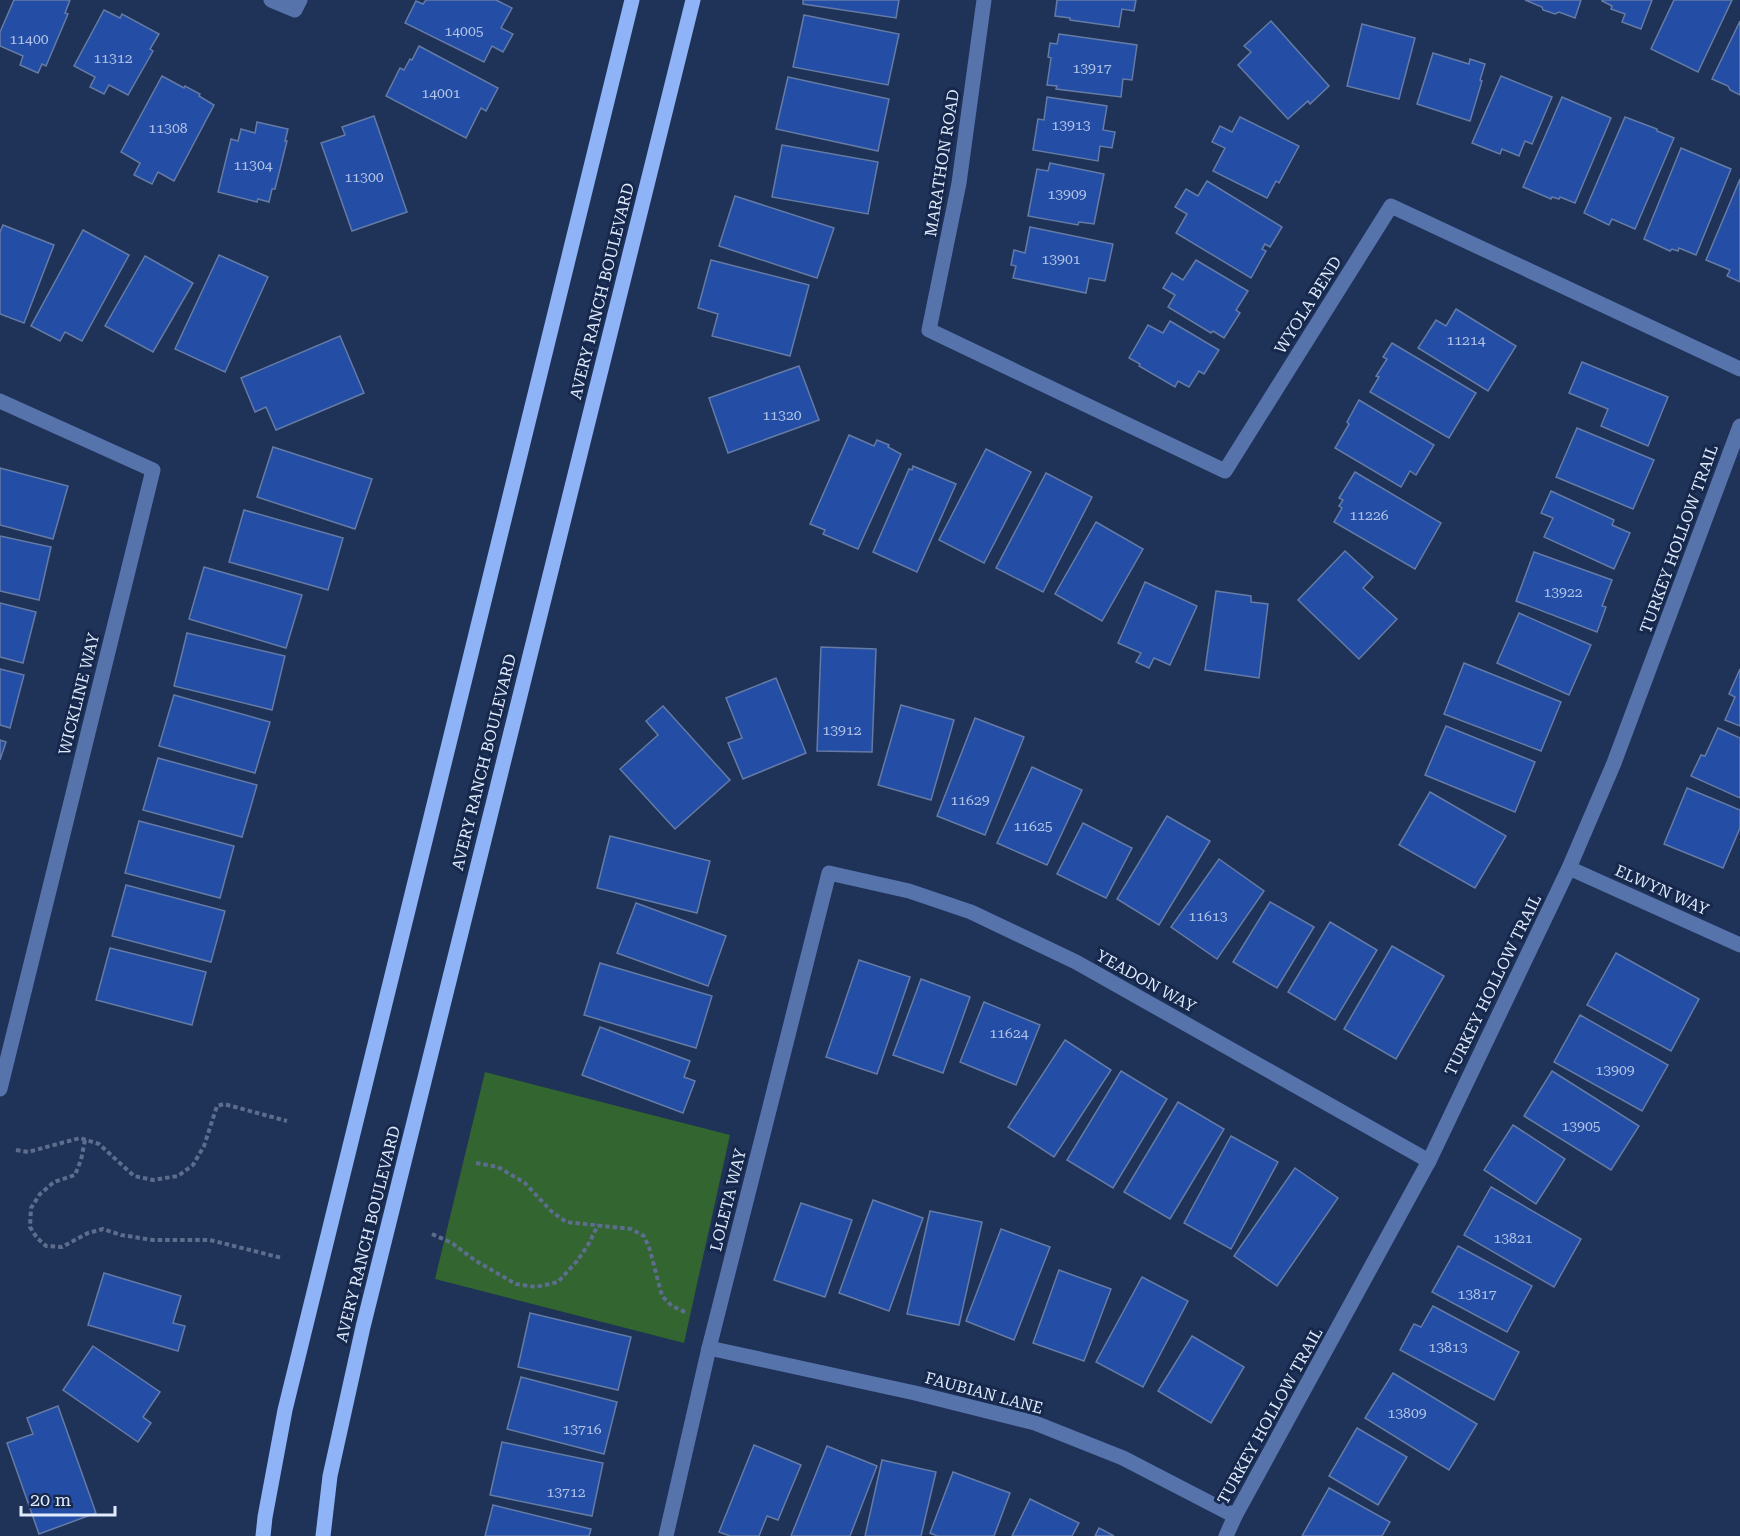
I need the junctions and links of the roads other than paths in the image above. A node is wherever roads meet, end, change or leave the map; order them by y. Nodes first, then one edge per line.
1 (271, 0) edge
2 (632, 0) edge
3 (693, 0) edge
4 (984, 0) edge
5 (298, 5) edge
6 (929, 330) joint
7 (1740, 369) edge
8 (0, 401) edge
9 (1740, 426) edge
10 (1569, 868) junction
11 (829, 873) joint
12 (1740, 945) edge
13 (4, 1054) edge
14 (0, 1089) edge
15 (1429, 1161) junction
16 (709, 1348) junction
17 (1235, 1516) junction
18 (263, 1536) edge
19 (323, 1536) edge
20 (666, 1536) edge
21 (1226, 1536) edge

1 - 5 street
2 - 18 main road
3 - 19 main road, AVERY RANCH BOULEVARD
4 - 6 street, MARATHON ROAD
6 - 7 street, WYOLA BEND
8 - 13 street, WICKLINE WAY
9 - 10 street, TURKEY HOLLOW TRAIL
10 - 12 street, ELWYN WAY
10 - 15 street, TURKEY HOLLOW TRAIL
11 - 15 street, YEADON WAY
11 - 16 street, LOLETA WAY
13 - 14 street, WICKLINE WAY
15 - 17 street, TURKEY HOLLOW TRAIL
16 - 17 street, FAUBIAN LANE
16 - 20 street, LOLETA WAY
17 - 21 street, TURKEY HOLLOW TRAIL

